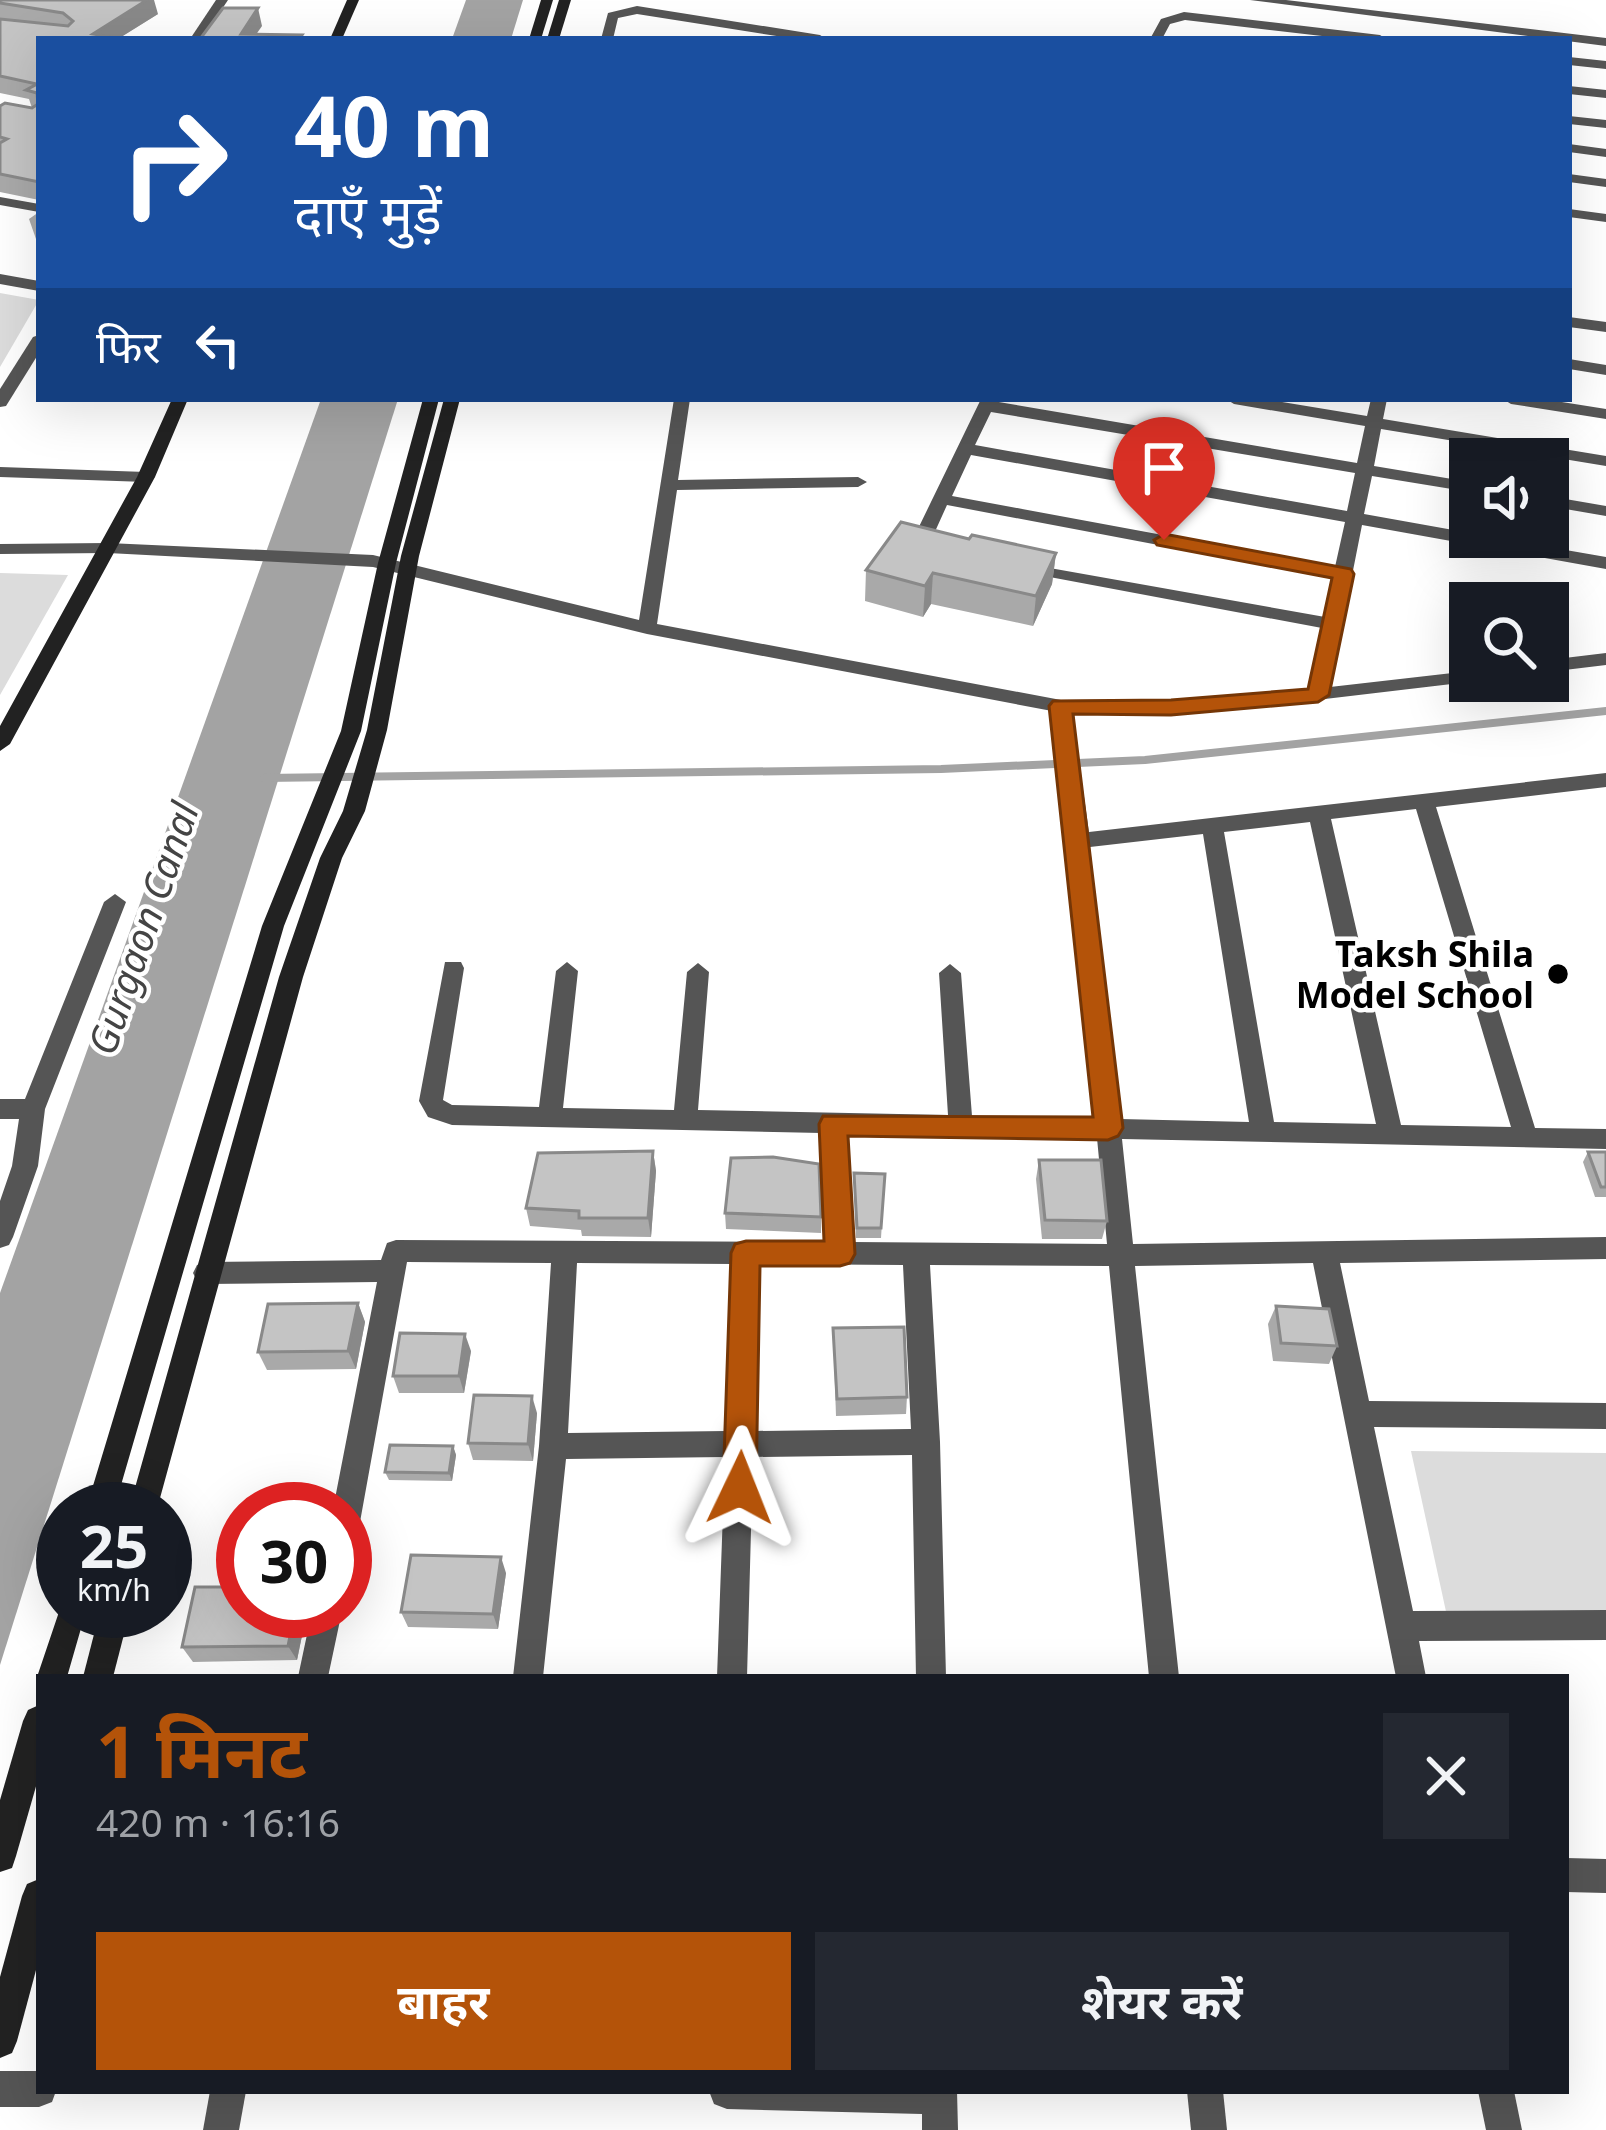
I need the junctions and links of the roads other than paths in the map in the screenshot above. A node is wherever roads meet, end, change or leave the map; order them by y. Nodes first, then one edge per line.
1 (222, 0) edge
2 (352, 0) edge
3 (548, 0) edge
4 (565, 0) edge
5 (1256, 0) edge
6 (1458, 25) edge
7 (198, 36) edge
8 (337, 36) edge
9 (536, 36) edge
10 (554, 36) edge
11 (608, 36) edge
12 (801, 36) edge
13 (1158, 36) edge
14 (1354, 36) edge
15 (1560, 36) edge
16 (1572, 37) edge
17 (1606, 41) edge
18 (1572, 61) edge
19 (1606, 65) edge
20 (1572, 90) edge
21 (1606, 94) edge
22 (1572, 120) edge
23 (1606, 124) edge
24 (1572, 148) edge
25 (1606, 153) edge
26 (1572, 178) edge
27 (1606, 183) edge
28 (0, 201) edge
29 (36, 207) edge
30 (1572, 213) edge
31 (1606, 218) edge
32 (0, 279) edge
33 (36, 285) edge
34 (1572, 322) edge
35 (1606, 327) edge
36 (36, 345) edge
37 (1572, 364) edge
38 (1606, 370) edge
39 (0, 401) edge
40 (179, 402) edge
41 (430, 402) edge
42 (451, 402) edge
43 (682, 402) edge
44 (987, 402) edge
45 (1252, 402) edge
46 (1378, 402) edge
47 (1529, 402) edge
48 (1606, 414) edge
49 (1375, 422) junction
50 (963, 448) junction
51 (1606, 460) edge
52 (1365, 469) junction
53 (0, 472) edge
54 (146, 477) junction
55 (858, 482) dead end
56 (670, 484) junction
57 (1449, 484) edge
58 (941, 499) junction
59 (1569, 505) edge
60 (1606, 511) edge
61 (1355, 515) junction
62 (108, 548) junction
63 (0, 549) edge
64 (965, 555) edge
65 (1606, 563) edge
66 (1011, 564) edge
67 (397, 566) junction
68 (1343, 574) junction
69 (1333, 624) junction
70 (647, 628) junction
71 (1606, 659) edge
72 (1569, 663) edge
73 (1449, 679) edge
74 (1318, 695) junction
75 (1061, 706) junction
76 (0, 744) edge
77 (1606, 779) edge
78 (1424, 801) junction
79 (1319, 813) junction
80 (1212, 826) junction
81 (1079, 841) junction
82 (115, 902) dead end
83 (453, 968) dead end
84 (567, 971) dead end
85 (698, 972) dead end
86 (950, 973) dead end
87 (0, 1109) edge
88 (32, 1109) junction
89 (550, 1117) junction
90 (686, 1120) junction
91 (833, 1124) junction
92 (961, 1128) junction
93 (1108, 1128) junction
94 (1263, 1132) junction
95 (1391, 1134) junction
96 (1526, 1137) junction
97 (1606, 1139) edge
98 (0, 1237) edge
99 (1606, 1248) edge
100 (1324, 1250) junction
101 (565, 1252) junction
102 (746, 1253) junction
103 (840, 1254) junction
104 (916, 1254) junction
105 (1122, 1255) junction
106 (392, 1270) junction
107 (206, 1273) junction
108 (1358, 1414) junction
109 (1606, 1416) edge
110 (742, 1441) junction
111 (926, 1442) junction
112 (553, 1446) junction
113 (108, 1482) edge
114 (149, 1482) edge
115 (352, 1482) edge
116 (1401, 1625) junction
117 (1606, 1625) edge
118 (63, 1638) edge
119 (108, 1638) edge
120 (322, 1638) edge
121 (53, 1674) edge
122 (99, 1674) edge
123 (315, 1674) edge
124 (528, 1674) edge
125 (732, 1674) edge
126 (931, 1674) edge
127 (1164, 1674) edge
128 (1410, 1674) edge
129 (36, 1731) edge
130 (0, 1856) edge
131 (1569, 1875) edge
132 (1606, 1876) edge
133 (36, 1907) edge
134 (0, 2041) edge
135 (36, 2089) edge
136 (0, 2090) edge
137 (227, 2094) edge
138 (770, 2094) edge
139 (1205, 2094) edge
140 (1497, 2094) edge
141 (939, 2106) edge
142 (221, 2130) edge
143 (1209, 2130) edge
144 (1504, 2130) edge

1 - 7 street
2 - 8 main road
3 - 9 main road
4 - 10 main road
5 - 6 street
6 - 15 street
11 - 12 street
13 - 14 street
16 - 17 street
18 - 19 street
20 - 21 street
22 - 23 street
24 - 25 street
26 - 27 street
28 - 29 street
30 - 31 street
32 - 33 street
34 - 35 street
36 - 39 street
37 - 38 street
40 - 54 main road
41 - 67 main road
42 - 67 main road
43 - 56 street
44 - 50 street
44 - 52 street
45 - 49 street
46 - 49 street
47 - 48 street
49 - 51 street
49 - 52 street
50 - 58 street
50 - 61 street
52 - 57 street
52 - 61 street
53 - 54 street
54 - 62 main road
55 - 56 street
56 - 70 street
58 - 64 street
58 - 68 street
59 - 60 street
61 - 65 street
61 - 68 street
62 - 63 street
62 - 67 street
62 - 76 main road
66 - 69 street
67 - 70 street
67 - 107 main road
67 - 113 main road
68 - 69 street
69 - 74 street
70 - 75 street
71 - 72 street
73 - 74 street
74 - 75 street
75 - 81 street
77 - 78 street
78 - 79 street
78 - 96 street
79 - 80 street
79 - 95 street
80 - 81 street
80 - 94 street
81 - 93 street
82 - 88 street
83 - 89 street
84 - 89 street
85 - 90 street
86 - 92 street
87 - 88 street
88 - 98 street
89 - 90 street
90 - 91 street
91 - 92 street
91 - 103 street
92 - 93 street
93 - 94 street
93 - 105 street
94 - 95 street
95 - 96 street
96 - 97 street
99 - 100 street
100 - 105 street
100 - 108 street
101 - 102 street
101 - 106 street
101 - 112 street
102 - 103 street
102 - 110 street
103 - 104 street
104 - 105 street
104 - 111 street
105 - 127 street
106 - 107 street
106 - 115 street
107 - 114 main road
108 - 109 street
108 - 116 street
110 - 111 street
110 - 112 street
110 - 125 street
111 - 126 street
112 - 124 street
116 - 117 street
116 - 128 street
118 - 121 main road
119 - 122 main road
120 - 123 street
129 - 130 main road
131 - 132 street
133 - 134 main road
135 - 136 street
137 - 142 street
138 - 141 street
139 - 143 street
140 - 144 street

